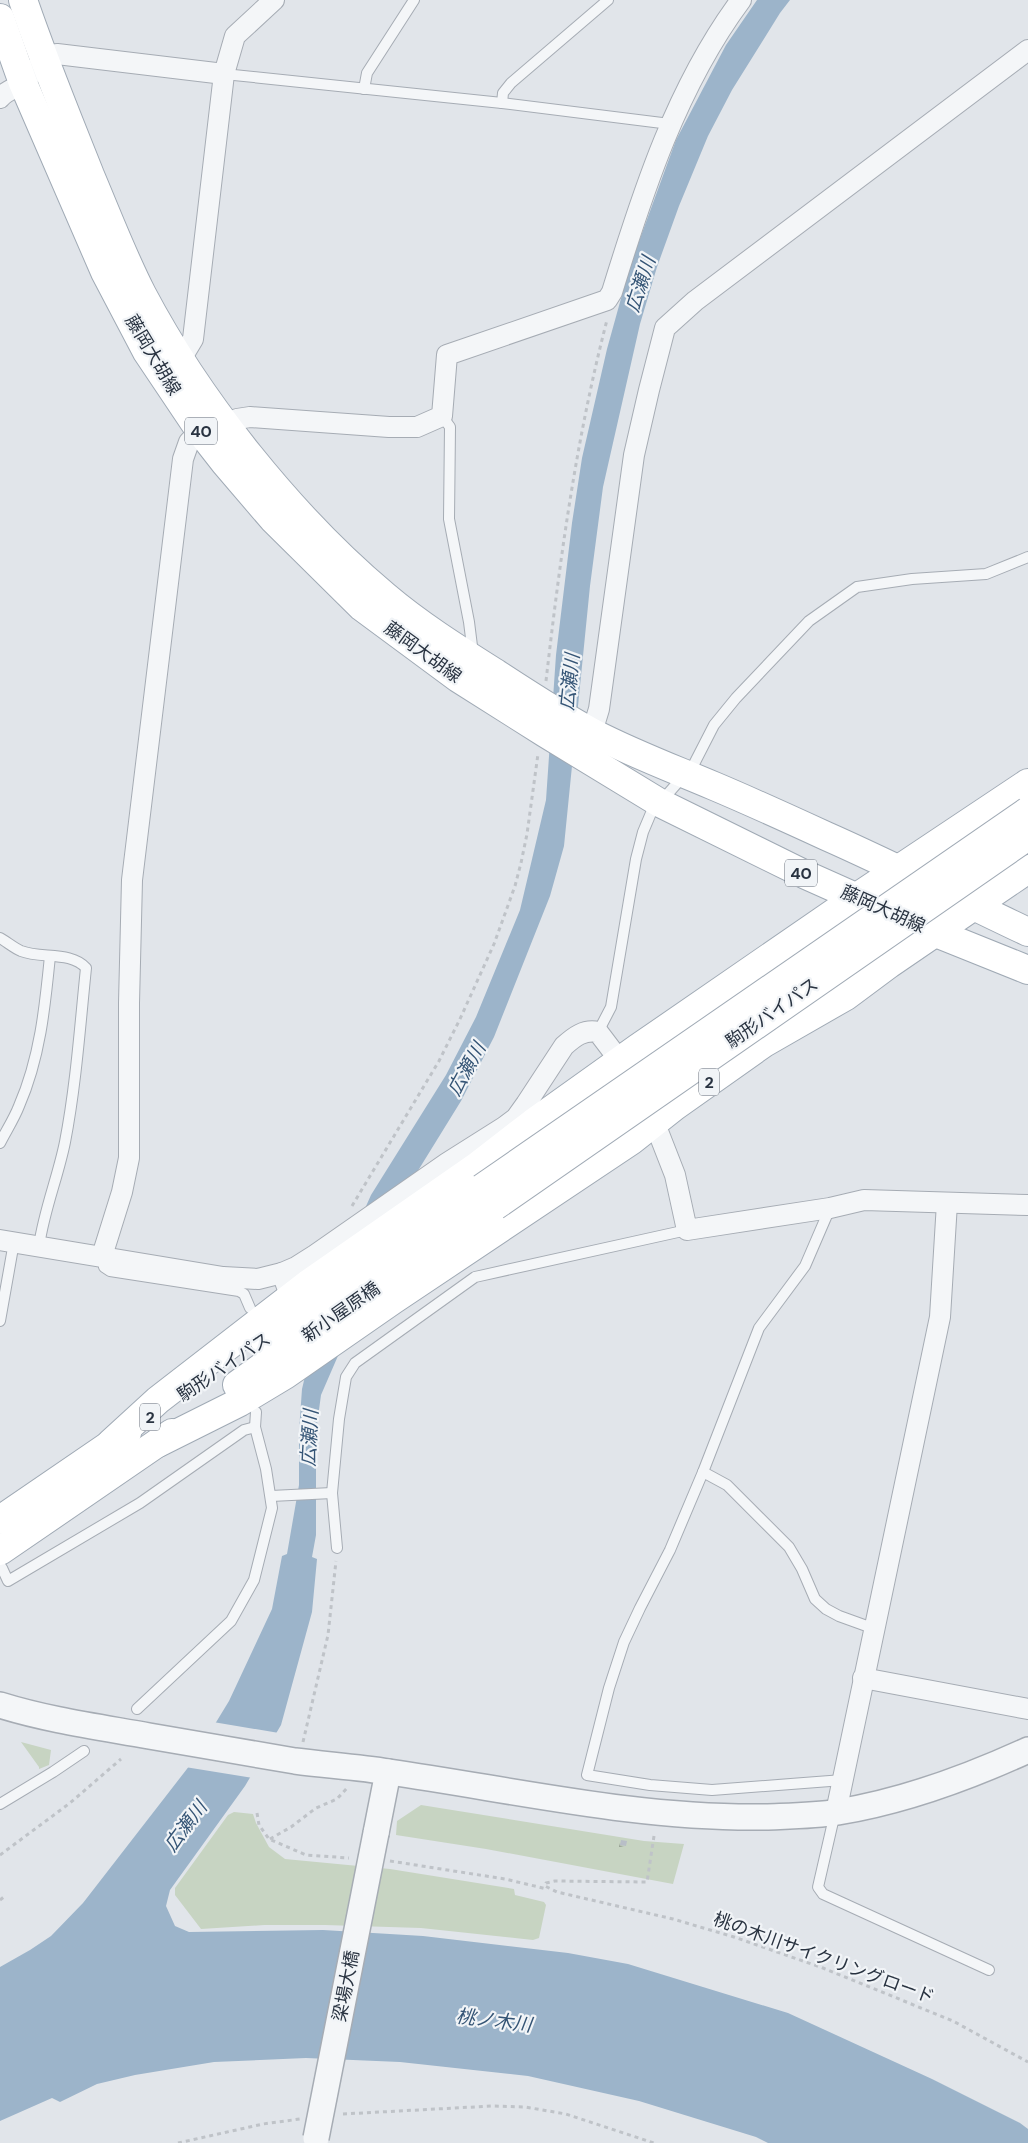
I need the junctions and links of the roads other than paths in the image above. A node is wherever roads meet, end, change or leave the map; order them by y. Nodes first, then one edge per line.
1 (23, 0) edge
2 (274, 0) edge
3 (414, 0) edge
4 (608, 0) edge
5 (741, 0) edge
6 (0, 18) edge
7 (1028, 50) edge
8 (43, 58) junction
9 (224, 74) junction
10 (364, 89) junction
11 (6, 93) edge
12 (502, 103) junction
13 (670, 124) junction
14 (181, 359) junction
15 (442, 416) junction
16 (213, 428) junction
17 (1028, 557) edge
18 (469, 656) junction
19 (544, 719) junction
20 (587, 739) junction
21 (686, 774) junction
22 (1028, 783) edge
23 (660, 803) junction
24 (1028, 811) edge
25 (1028, 836) edge
26 (900, 868) junction
27 (1028, 869) edge
28 (806, 875) junction
29 (857, 897) junction
30 (973, 906) junction
31 (1028, 932) edge
32 (936, 933) junction
33 (802, 936) junction
34 (0, 938) edge
35 (50, 956) junction
36 (1028, 970) edge
37 (598, 1032) junction
38 (620, 1061) junction
39 (653, 1124) junction
40 (0, 1144) edge
41 (489, 1197) junction
42 (947, 1203) junction
43 (1028, 1205) edge
44 (830, 1208) junction
45 (687, 1230) junction
46 (7, 1241) edge
47 (404, 1245) joint
48 (39, 1246) junction
49 (102, 1256) junction
50 (282, 1273) junction
51 (393, 1288) junction
52 (300, 1299) junction
53 (250, 1308) dead end
54 (0, 1321) edge
55 (288, 1348) joint
56 (256, 1412) dead end
57 (255, 1427) junction
58 (158, 1444) junction
59 (703, 1472) junction
60 (329, 1494) junction
61 (276, 1496) junction
62 (0, 1520) edge
63 (337, 1548) road end
64 (1, 1559) edge
65 (874, 1629) junction
66 (863, 1678) junction
67 (0, 1705) edge
68 (137, 1709) dead end
69 (1028, 1709) edge
70 (84, 1750) dead end
71 (1028, 1750) edge
72 (388, 1772) junction
73 (843, 1780) junction
74 (0, 1804) edge
75 (836, 1812) junction
76 (989, 1970) dead end
77 (311, 2133) edge

1 - 8 main road, 藤岡大胡線 / 40
2 - 9 street
3 - 10 lane
4 - 12 lane
5 - 13 street
6 - 11 main road, 藤岡大胡線 / 40
7 - 20 street
8 - 9 street
8 - 11 street
8 - 14 main road, 藤岡大胡線 / 40
9 - 10 lane
9 - 14 street
10 - 12 lane
11 - 16 main road, 藤岡大胡線 / 40
12 - 13 lane
13 - 15 street
14 - 16 main road, 藤岡大胡線 / 40
15 - 16 street
15 - 18 lane
16 - 18 main road, 藤岡大胡線 / 40
16 - 19 main road, 藤岡大胡線 / 40
16 - 49 street
17 - 21 lane
18 - 19 main road, 藤岡大胡線 / 40
19 - 20 main road, 40
20 - 21 main road, 40
20 - 23 main road, 藤岡大胡線 / 40
21 - 23 lane
21 - 26 main road, 40
22 - 26 main road, 2
23 - 28 main road, 藤岡大胡線 / 40
23 - 37 lane
24 - 41 main road, 駒形バイパス / 2, bridge
25 - 41 main road, 駒形バイパス / 2, bridge
26 - 29 main road, 2
26 - 30 main road, 40
27 - 30 main road, 2
28 - 29 main road, 藤岡大胡線 / 40
28 - 33 main road
29 - 32 main road, 藤岡大胡線 / 40
29 - 33 main road, 2
30 - 31 main road, 40
30 - 32 main road, 2
32 - 36 main road, 藤岡大胡線 / 40
32 - 39 main road, 2
33 - 38 main road, 2
34 - 35 lane
35 - 40 lane
35 - 48 lane
37 - 38 street
37 - 50 street
38 - 39 street
38 - 52 main road, 2
39 - 45 street
39 - 51 main road, 2
41 - 47 main road, 駒形バイパス / 2
41 - 51 main road, 駒形バイパス / 2
42 - 43 street
42 - 44 street
42 - 65 street
44 - 45 street
44 - 59 lane
45 - 60 lane
46 - 48 street
46 - 54 lane
47 - 52 main road, 新小屋原橋 / 2
48 - 49 street
49 - 50 street
49 - 53 lane
50 - 52 street
51 - 55 main road, 新小屋原橋 / 2
51 - 58 main road, 2
52 - 62 main road, 駒形バイパス / 2
55 - 58 main road, 駒形バイパス / 2
56 - 57 lane
57 - 61 lane
57 - 64 lane
58 - 64 main road, 駒形バイパス / 2
59 - 65 lane
59 - 73 lane
60 - 61 lane
60 - 63 lane
61 - 68 lane
65 - 66 street
66 - 69 street
66 - 73 street
67 - 72 street
70 - 74 lane
71 - 75 street
72 - 75 street
72 - 77 street, 梁場大橋, bridge
73 - 75 street
75 - 76 lane

